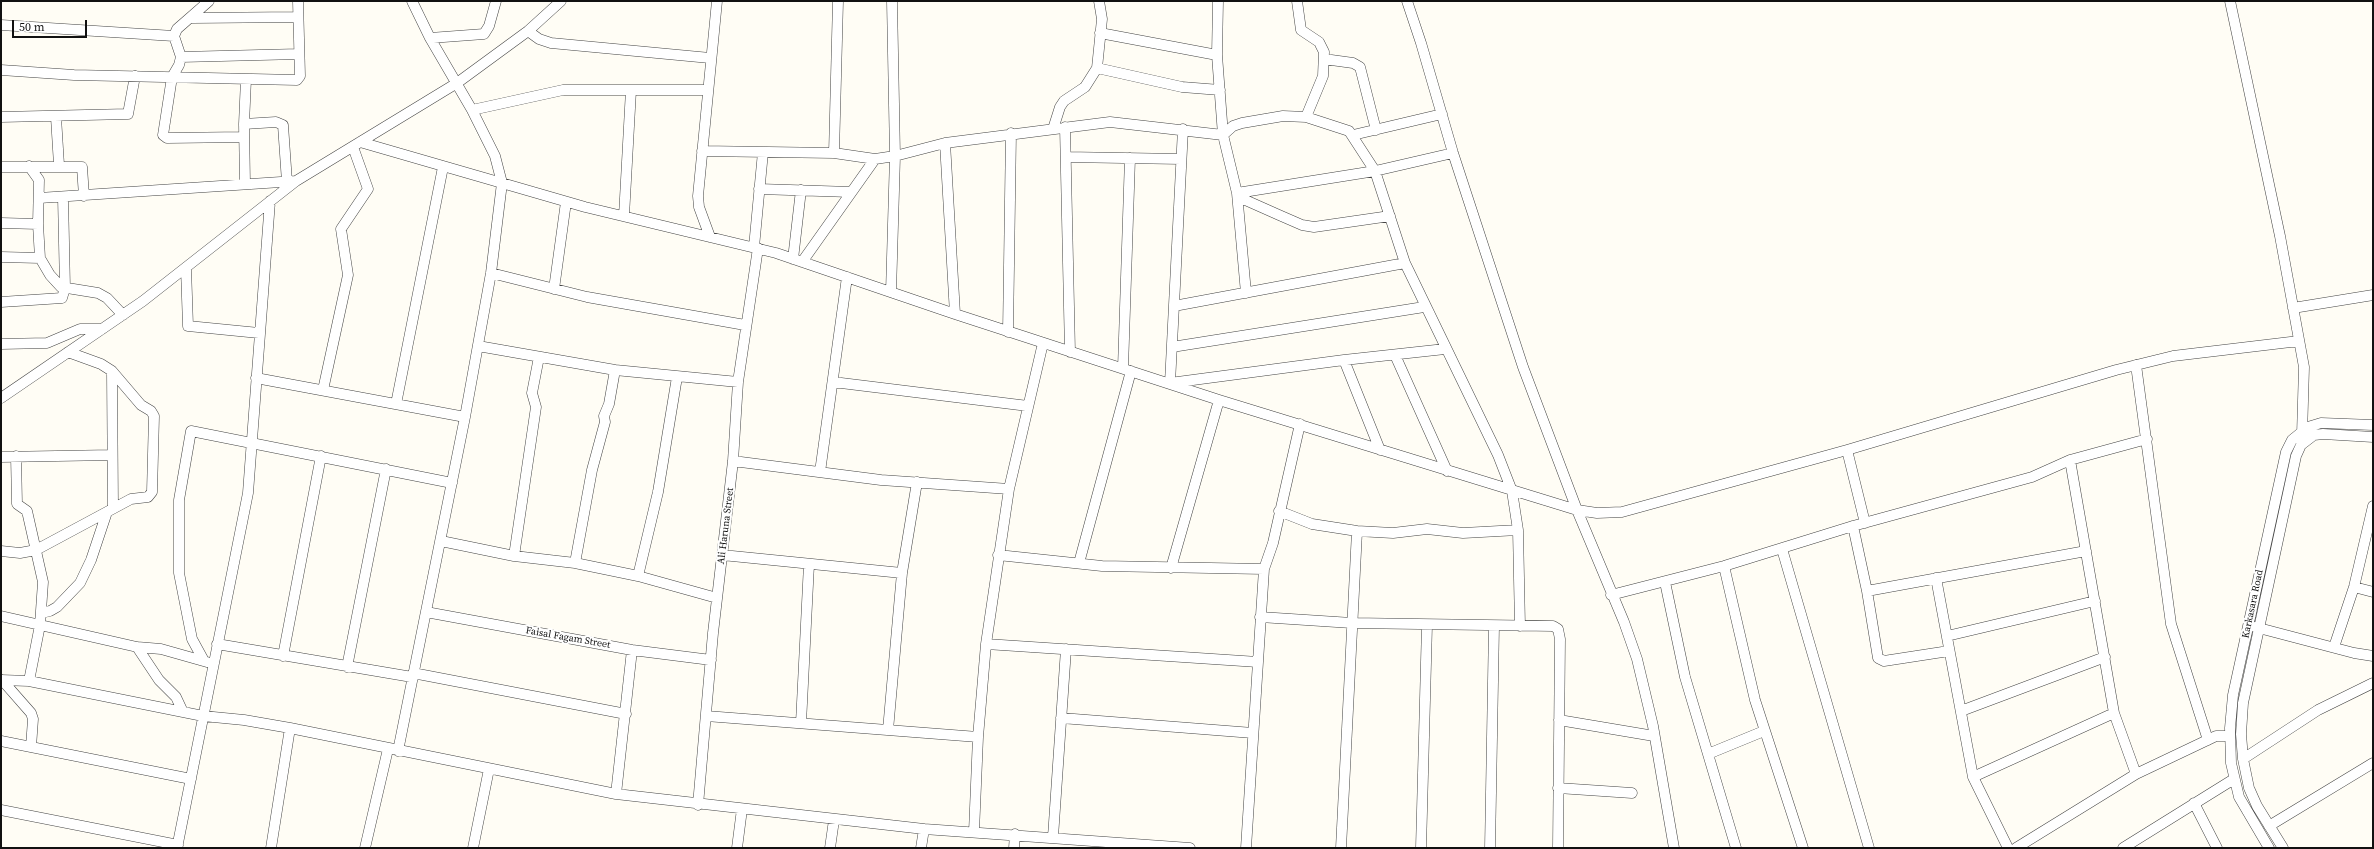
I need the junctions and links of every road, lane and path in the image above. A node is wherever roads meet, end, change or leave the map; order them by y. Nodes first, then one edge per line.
1 (209, 1) edge
2 (298, 1) edge
3 (412, 1) edge
4 (496, 1) edge
5 (561, 1) edge
6 (716, 1) edge
7 (838, 1) edge
8 (892, 1) edge
9 (1099, 1) edge
10 (1218, 1) edge
11 (1222, 1) edge
12 (1297, 1) edge
13 (1407, 1) edge
14 (2230, 1) edge
15 (298, 17) junction
16 (192, 18) junction
17 (1, 25) edge
18 (528, 30) junction
19 (1100, 33) junction
20 (174, 36) junction
21 (430, 38) junction
22 (299, 54) junction
23 (1217, 55) junction
24 (181, 57) junction
25 (710, 58) junction
26 (1324, 59) junction
27 (1097, 68) junction
28 (1, 70) edge
29 (134, 76) junction
30 (172, 77) junction
31 (246, 79) junction
32 (457, 83) junction
33 (631, 90) junction
34 (706, 90) junction
35 (1220, 90) junction
36 (472, 110) junction
37 (1442, 114) junction
38 (1, 117) edge
39 (56, 117) junction
40 (1306, 117) junction
41 (244, 124) junction
42 (1065, 127) junction
43 (1053, 128) junction
44 (1183, 130) junction
45 (1376, 130) junction
46 (1011, 133) junction
47 (1223, 135) junction
48 (1353, 135) junction
49 (244, 137) junction
50 (945, 143) junction
51 (356, 144) junction
52 (702, 151) junction
53 (763, 152) junction
54 (834, 153) junction
55 (1452, 153) junction
56 (895, 156) junction
57 (1066, 157) junction
58 (875, 158) junction
59 (1130, 158) junction
60 (1182, 159) junction
61 (29, 166) junction
62 (59, 166) junction
63 (1, 167) edge
64 (443, 167) junction
65 (1375, 171) junction
66 (291, 181) junction
67 (502, 183) junction
68 (246, 184) junction
69 (759, 189) junction
70 (801, 190) junction
71 (852, 192) junction
72 (1236, 193) junction
73 (84, 196) junction
74 (63, 197) junction
75 (39, 198) junction
76 (270, 201) junction
77 (566, 202) junction
78 (624, 216) junction
79 (1390, 216) junction
80 (1, 223) edge
81 (38, 224) junction
82 (710, 237) junction
83 (756, 248) junction
84 (1, 257) edge
85 (40, 258) junction
86 (797, 260) junction
87 (1405, 263) junction
88 (186, 268) junction
89 (491, 273) junction
90 (847, 277) junction
91 (65, 288) junction
92 (554, 288) junction
93 (891, 292) junction
94 (1246, 293) junction
95 (2373, 295) edge
96 (1, 302) edge
97 (1174, 306) junction
98 (1424, 306) junction
99 (2293, 308) junction
100 (955, 314) junction
101 (123, 315) junction
102 (745, 325) junction
103 (102, 329) junction
104 (1008, 332) junction
105 (259, 333) junction
106 (2299, 341) junction
107 (1043, 343) junction
108 (1, 344) edge
109 (478, 346) junction
110 (1172, 347) junction
111 (1445, 349) junction
112 (68, 352) junction
113 (1070, 352) junction
114 (1395, 355) junction
115 (538, 357) junction
116 (1344, 360) junction
117 (2136, 365) junction
118 (112, 370) junction
119 (615, 370) junction
120 (1127, 370) junction
121 (677, 377) junction
122 (256, 378) junction
123 (738, 382) junction
124 (832, 382) junction
125 (1170, 383) junction
126 (323, 390) junction
127 (1, 398) edge
128 (1219, 400) junction
129 (396, 404) junction
130 (1028, 406) junction
131 (465, 417) junction
132 (1300, 424) junction
133 (2373, 425) edge
134 (2302, 431) junction
135 (2373, 437) edge
136 (2147, 439) junction
137 (252, 442) junction
138 (2302, 444) junction
139 (1380, 450) junction
140 (1847, 450) junction
141 (112, 455) junction
142 (16, 456) junction
143 (321, 456) junction
144 (1, 457) edge
145 (2070, 460) junction
146 (733, 461) junction
147 (386, 469) junction
148 (1448, 471) junction
149 (820, 472) junction
150 (917, 482) junction
151 (452, 483) junction
152 (1010, 489) junction
153 (1512, 491) junction
154 (2373, 506) edge
155 (110, 510) junction
156 (1576, 510) junction
157 (1279, 511) junction
158 (1865, 523) junction
159 (2371, 525) edge
160 (1853, 526) junction
161 (1518, 530) junction
162 (1357, 531) junction
163 (441, 541) junction
164 (1782, 548) junction
165 (36, 550) junction
166 (2086, 551) junction
167 (1, 552) edge
168 (722, 555) junction
169 (998, 555) junction
170 (514, 556) junction
171 (575, 563) junction
172 (1079, 563) junction
173 (809, 564) junction
174 (1724, 566) junction
175 (1171, 568) junction
176 (1264, 569) junction
177 (902, 573) junction
178 (638, 576) junction
179 (1936, 578) junction
180 (1665, 582) junction
181 (2354, 587) junction
182 (1867, 591) junction
183 (2373, 592) edge
184 (1611, 595) junction
185 (717, 598) junction
186 (2095, 601) junction
187 (426, 612) junction
188 (41, 613) junction
189 (1, 616) edge
190 (1260, 617) junction
191 (1352, 623) junction
192 (40, 625) junction
193 (1427, 625) junction
194 (2249, 625) junction
195 (1494, 626) junction
196 (1520, 626) junction
197 (2260, 628) junction
198 (1947, 636) junction
199 (217, 644) junction
200 (986, 644) junction
201 (136, 647) junction
202 (2334, 647) junction
203 (1066, 649) junction
204 (632, 650) junction
205 (1950, 651) junction
206 (283, 656) junction
207 (2373, 656) edge
208 (2105, 657) junction
209 (711, 660) junction
210 (209, 662) junction
211 (1258, 662) junction
212 (347, 667) junction
213 (412, 675) junction
214 (1, 680) edge
215 (29, 681) junction
216 (2373, 683) edge
217 (1961, 711) junction
218 (183, 712) junction
219 (2114, 713) junction
220 (626, 714) junction
221 (203, 716) junction
222 (706, 716) junction
223 (1062, 718) junction
224 (1559, 720) junction
225 (801, 723) junction
226 (290, 728) junction
227 (888, 730) junction
228 (1764, 731) junction
229 (1253, 733) junction
230 (1654, 736) junction
231 (2230, 736) junction
232 (978, 737) junction
233 (2208, 740) junction
234 (1, 741) edge
235 (31, 747) junction
236 (393, 750) junction
237 (1708, 754) junction
238 (2242, 759) junction
239 (2373, 763) edge
240 (490, 769) junction
241 (2136, 774) junction
242 (1974, 777) junction
243 (190, 779) junction
244 (2234, 779) junction
245 (1558, 788) junction
246 (1632, 793) dead end
247 (616, 794) junction
248 (2194, 803) junction
249 (698, 805) junction
250 (742, 809) junction
251 (1, 810) edge
252 (834, 820) junction
253 (2269, 826) junction
254 (924, 829) junction
255 (974, 832) junction
256 (1015, 834) junction
257 (1053, 837) junction
258 (1107, 844) edge
259 (178, 846) edge
260 (2128, 847) edge
261 (271, 848) edge
262 (366, 848) edge
263 (473, 848) edge
264 (737, 848) edge
265 (830, 848) edge
266 (921, 848) edge
267 (1014, 848) edge
268 (1190, 848) edge
269 (1246, 848) edge
270 (1341, 848) edge
271 (1421, 848) edge
272 (1490, 848) edge
273 (1558, 848) edge
274 (1674, 848) edge
275 (1736, 848) edge
276 (1803, 848) edge
277 (1869, 848) edge
278 (2008, 848) edge
279 (2016, 848) edge
280 (2217, 848) edge
281 (2270, 848) edge
282 (2283, 848) edge

1 - 16 street
2 - 15 street
3 - 21 street
4 - 21 street
5 - 18 street
6 - 25 street
7 - 54 street
8 - 56 street
9 - 19 street
10 - 11 street
10 - 23 street
12 - 26 street
13 - 37 street
14 - 99 street
15 - 16 street
15 - 22 street
16 - 20 street
17 - 20 street
18 - 25 street
18 - 32 street
19 - 23 street
19 - 27 street
20 - 24 street
21 - 32 street
22 - 24 street
22 - 31 street
23 - 35 street
24 - 30 street
25 - 34 street
26 - 40 street
26 - 45 street
27 - 35 street
27 - 43 street
28 - 29 street
29 - 30 street
29 - 39 street
30 - 31 street
30 - 49 street
31 - 41 street
32 - 36 street
32 - 51 street
33 - 34 street
33 - 36 street
33 - 78 street
34 - 52 street
35 - 47 street
36 - 67 street
37 - 45 street
37 - 55 street
38 - 39 street
39 - 62 street
40 - 47 street
40 - 48 street
41 - 49 street
41 - 66 street
42 - 43 street
42 - 44 street
42 - 57 street
43 - 46 street
44 - 47 street
44 - 60 street
45 - 48 street
46 - 50 street
46 - 104 street
47 - 72 street
48 - 65 street
49 - 68 street
50 - 56 street
50 - 100 street
51 - 64 street
51 - 66 street
51 - 126 street
52 - 53 street
52 - 82 street
53 - 54 street
53 - 69 street, Ali Haruna Street
54 - 58 street
55 - 65 street
55 - 156 street
56 - 58 street
56 - 93 street
57 - 59 street
57 - 113 street
58 - 71 street
59 - 60 street
59 - 120 street
60 - 97 street
61 - 62 street
61 - 63 street
61 - 75 street
62 - 73 street
64 - 67 street
64 - 129 street
65 - 72 street
65 - 79 street
66 - 68 street
66 - 76 street
67 - 77 street
67 - 89 street
68 - 73 street
69 - 70 street
69 - 83 street, Ali Haruna Street
70 - 71 street
70 - 86 street
71 - 86 street
72 - 79 street
72 - 94 street
73 - 74 street
74 - 75 street
74 - 91 street
75 - 81 street
76 - 88 street
76 - 105 street
77 - 78 street
77 - 92 street
78 - 82 street
79 - 87 street
80 - 81 street
81 - 85 street
82 - 83 street
83 - 86 street
83 - 102 street, Ali Haruna Street
84 - 85 street
85 - 91 street
86 - 90 street
87 - 94 street
87 - 98 street
88 - 101 street
88 - 105 street
89 - 92 street
89 - 109 street
90 - 93 street
90 - 124 street
91 - 96 street
91 - 101 street
92 - 102 street
93 - 100 street
94 - 97 street
95 - 99 street
97 - 110 street
98 - 110 street
98 - 111 street
99 - 106 street
100 - 104 street
101 - 103 street
102 - 123 street, Ali Haruna Street
103 - 108 street
103 - 112 street
104 - 107 street
105 - 122 street
106 - 117 street
106 - 134 street
107 - 113 street
107 - 130 street
109 - 115 street
109 - 131 street
110 - 125 street
111 - 114 street
111 - 153 street
112 - 118 street
112 - 127 street
113 - 120 street
114 - 116 street
114 - 148 street
115 - 119 street
115 - 170 street
116 - 125 street
116 - 139 street
117 - 136 street
117 - 140 street
118 - 141 street
118 - 155 street
119 - 121 street
119 - 171 street
120 - 125 street
120 - 172 street
121 - 123 street
121 - 178 street
122 - 126 street
122 - 137 street
123 - 146 street, Ali Haruna Street
124 - 130 street
124 - 149 street
125 - 128 street
126 - 129 street
128 - 132 street
128 - 175 street
129 - 131 street
130 - 152 street
131 - 151 street
132 - 139 street
132 - 157 street
133 - 134 street, Karkasara Road
134 - 138 street
134 - 194 street, Karkasara Road
135 - 138 street
136 - 145 street
136 - 233 street
137 - 143 street
137 - 199 street
137 - 210 street
138 - 197 street, Karkasara Road
139 - 148 street
140 - 156 street
140 - 158 street
141 - 142 street
141 - 155 street
142 - 144 street
142 - 165 street
143 - 147 street
143 - 206 street
145 - 158 street
145 - 166 street
146 - 149 street
146 - 168 street, Ali Haruna Street
147 - 151 street
147 - 212 street
148 - 153 street
149 - 150 street
150 - 152 street
150 - 177 street
151 - 163 street
152 - 169 street
153 - 156 street
153 - 161 street
154 - 159 street
155 - 165 street
155 - 188 street
156 - 184 street
157 - 162 street
157 - 176 street
158 - 160 street
159 - 181 street
160 - 164 street
160 - 182 street
161 - 162 street
161 - 196 street
162 - 191 street
163 - 170 street
163 - 187 street
164 - 174 street
164 - 277 street
165 - 167 street
165 - 188 street
166 - 179 street
166 - 186 street
168 - 173 street
168 - 185 street, Ali Haruna Street
169 - 172 street
169 - 200 street
170 - 171 street
171 - 178 street
172 - 175 street
173 - 177 street
173 - 225 street
174 - 180 street
174 - 228 street
175 - 176 street
176 - 190 street
177 - 227 street
178 - 185 street
179 - 182 street
179 - 198 street
180 - 184 street
180 - 237 street
181 - 183 street
181 - 202 street
182 - 205 street
184 - 230 street
185 - 209 street, Ali Haruna Street
186 - 198 street
186 - 208 street
187 - 204 street, Faisal Fagam Street
187 - 213 street
188 - 192 street
189 - 192 street
190 - 191 street
190 - 211 street
191 - 193 street
191 - 270 street
192 - 201 street
192 - 215 street
193 - 195 street
193 - 271 street
194 - 197 street
194 - 231 street, Karkasara Road
195 - 196 street
195 - 272 street
196 - 224 street
197 - 202 street
197 - 238 street, Karkasara Road
198 - 205 street
199 - 206 street
199 - 210 street
200 - 203 street
200 - 232 street
201 - 210 street
201 - 218 street
202 - 207 street
203 - 211 street
203 - 223 street
204 - 209 street, Faisal Fagam Street
204 - 220 street
205 - 217 street
206 - 212 street
208 - 217 street
208 - 219 street
209 - 222 street, Ali Haruna Street
210 - 221 street
211 - 229 street
212 - 213 street
213 - 220 street
213 - 236 street
214 - 215 street
214 - 235 street
215 - 218 street
216 - 238 street
217 - 242 street
218 - 221 street
219 - 241 street
219 - 242 street
220 - 247 street
221 - 226 street
221 - 243 street
222 - 225 street
222 - 249 street, Ali Haruna Street
223 - 229 street
223 - 257 street
224 - 230 street
224 - 245 street
225 - 227 street
226 - 236 street
226 - 261 street
227 - 232 street
228 - 237 street
228 - 276 street
229 - 269 street
230 - 274 street
231 - 233 street
231 - 244 street, Karkasara Road
232 - 255 street
233 - 241 street
234 - 235 street
235 - 243 street
236 - 240 street
236 - 262 street
237 - 275 street
238 - 253 street, Karkasara Road
239 - 253 street
240 - 247 street
240 - 263 street
241 - 279 street
242 - 278 street
243 - 259 street
244 - 248 street
244 - 281 street, Karkasara Road
245 - 246 street
245 - 273 street
247 - 249 street
248 - 260 street
248 - 280 street
249 - 250 street
250 - 252 street
250 - 264 street
251 - 259 street
252 - 254 street
252 - 265 street
253 - 282 street, Karkasara Road
254 - 255 street
254 - 266 street
255 - 256 street
256 - 257 street
256 - 267 street
257 - 258 street
258 - 268 street

